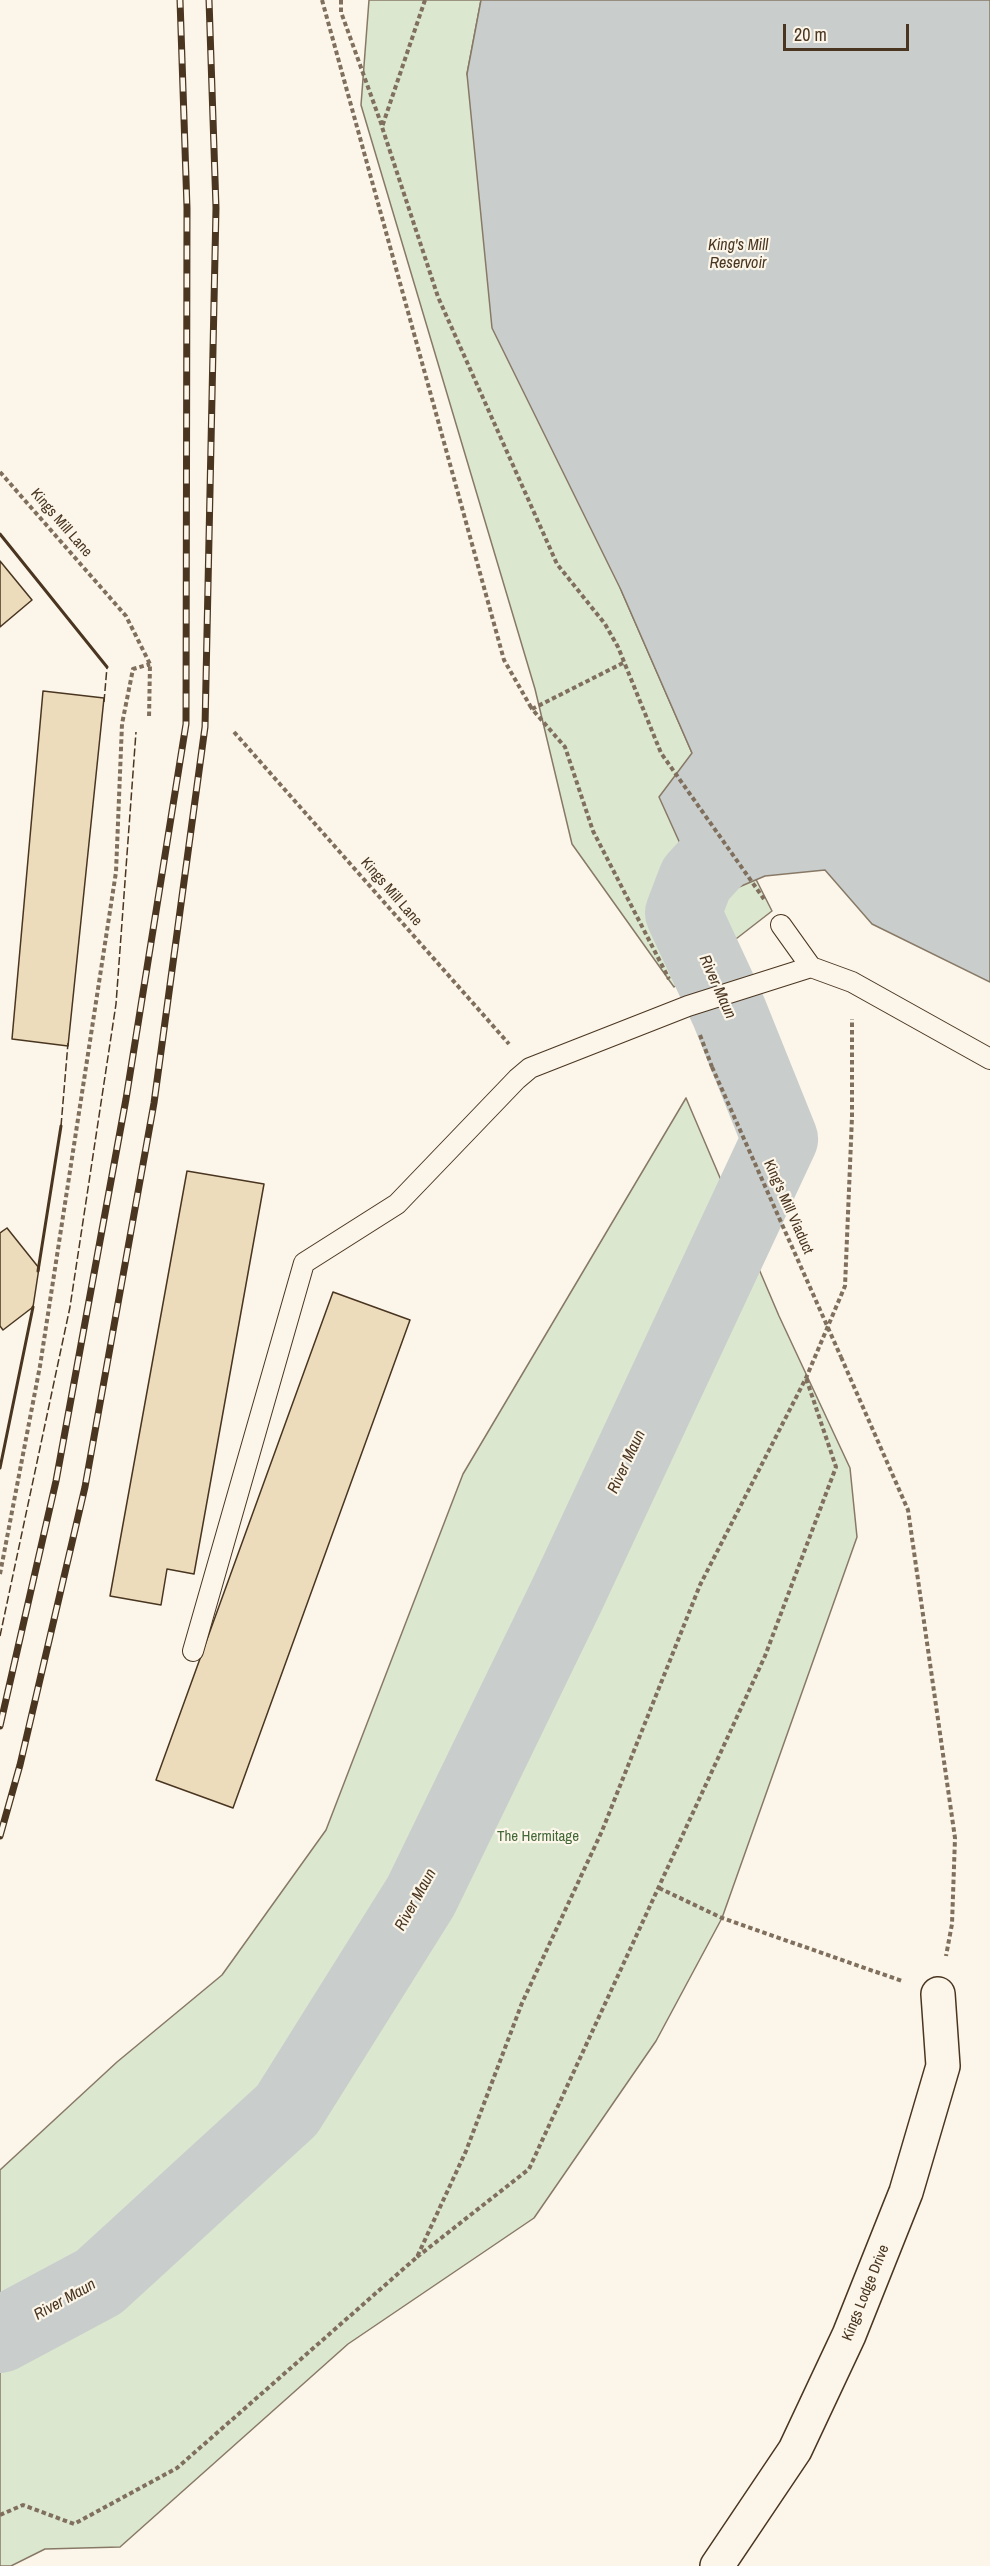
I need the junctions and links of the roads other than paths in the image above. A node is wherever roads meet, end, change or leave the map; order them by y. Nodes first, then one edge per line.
1 (781, 925) road end
2 (811, 967) junction
3 (990, 1059) edge
4 (193, 1651) dead end
5 (938, 1994) road end
6 (717, 2566) edge

1 - 2 lane
2 - 3 lane
2 - 4 lane
5 - 6 street, Kings Lodge Drive

